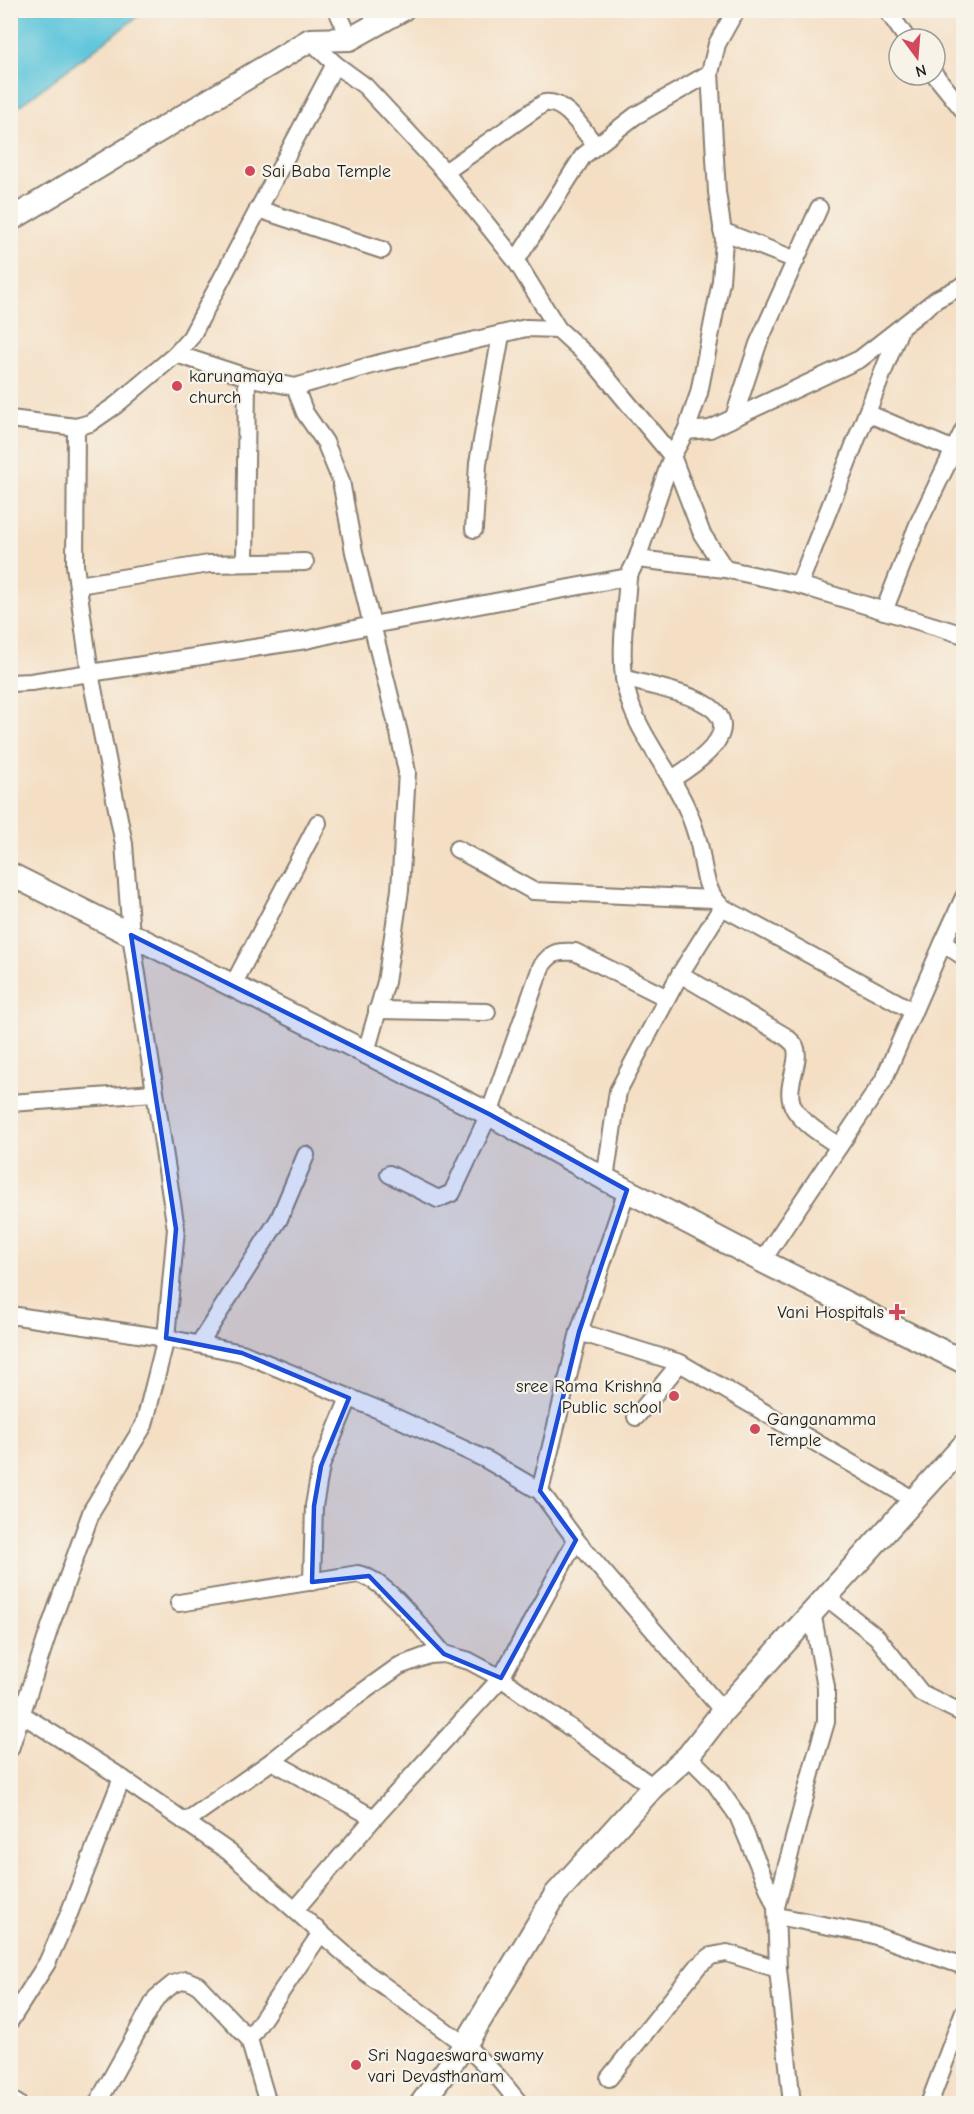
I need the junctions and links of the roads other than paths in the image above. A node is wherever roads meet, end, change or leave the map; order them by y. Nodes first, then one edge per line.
1 (337, 10) edge
2 (402, 10) edge
3 (738, 10) edge
4 (887, 10) edge
5 (899, 27) edge
6 (350, 39) junction
7 (310, 40) junction
8 (335, 64) junction
9 (710, 73) junction
10 (944, 87) edge
11 (963, 111) edge
12 (595, 145) junction
13 (445, 172) junction
14 (819, 208) dead end
15 (258, 209) junction
16 (10, 220) edge
17 (723, 231) junction
18 (382, 250) dead end
19 (796, 260) junction
20 (516, 261) junction
21 (963, 285) edge
22 (901, 328) junction
23 (558, 329) junction
24 (501, 335) junction
25 (176, 354) junction
26 (247, 377) junction
27 (295, 387) junction
28 (867, 413) junction
29 (734, 417) junction
30 (10, 419) edge
31 (76, 427) junction
32 (963, 429) edge
33 (686, 431) junction
34 (954, 450) junction
35 (672, 456) junction
36 (474, 529) dead end
37 (637, 559) junction
38 (305, 562) dead end
39 (245, 563) junction
40 (725, 570) junction
41 (628, 577) junction
42 (78, 585) junction
43 (799, 585) junction
44 (884, 611) junction
45 (372, 625) junction
46 (963, 634) edge
47 (90, 673) junction
48 (624, 678) junction
49 (10, 683) edge
50 (672, 779) junction
51 (318, 823) dead end
52 (457, 849) dead end
53 (10, 874) edge
54 (963, 897) edge
55 (717, 903) junction
56 (131, 935) junction
57 (943, 943) junction
58 (963, 957) edge
59 (680, 974) junction
60 (233, 985) junction
61 (667, 998) junction
62 (377, 1010) junction
63 (913, 1011) junction
64 (487, 1012) dead end
65 (366, 1052) junction
66 (154, 1093) junction
67 (10, 1103) edge
68 (489, 1114) junction
69 (839, 1146) junction
70 (306, 1155) dead end
71 (389, 1174) dead end
72 (605, 1179) junction
73 (627, 1190) junction
74 (762, 1261) junction
75 (10, 1315) edge
76 (579, 1332) junction
77 (166, 1338) junction
78 (199, 1344) junction
79 (963, 1362) edge
80 (680, 1363) junction
81 (349, 1398) junction
82 (636, 1417) dead end
83 (963, 1446) edge
84 (540, 1491) junction
85 (914, 1500) junction
86 (576, 1540) junction
87 (312, 1582) junction
88 (179, 1603) dead end
89 (819, 1604) junction
90 (444, 1654) junction
91 (501, 1678) junction
92 (723, 1711) junction
93 (17, 1713) edge
94 (963, 1714) edge
95 (10, 1749) edge
96 (688, 1756) junction
97 (272, 1761) junction
98 (122, 1778) junction
99 (653, 1787) junction
100 (374, 1818) junction
101 (185, 1822) junction
102 (295, 1910) junction
103 (776, 1912) junction
104 (321, 1933) junction
105 (963, 1966) edge
106 (778, 1969) junction
107 (963, 2011) edge
108 (10, 2021) edge
109 (249, 2039) junction
110 (465, 2045) junction
111 (609, 2078) dead end
112 (10, 2099) edge
113 (18, 2103) edge
114 (98, 2103) edge
115 (268, 2103) edge
116 (421, 2103) edge
117 (520, 2103) edge
118 (792, 2103) edge
119 (929, 2103) edge

1 - 6 street
2 - 6 street
3 - 9 street
4 - 5 street
6 - 7 street
7 - 8 street
7 - 16 street
8 - 13 street
8 - 15 street
9 - 12 street
9 - 17 street
10 - 11 street
12 - 13 street
12 - 20 street
13 - 20 street
14 - 19 street
15 - 18 street
15 - 25 street
17 - 19 street
17 - 33 street
19 - 29 street
20 - 23 street
21 - 22 street
22 - 28 street
22 - 29 street
23 - 24 street
23 - 35 street
24 - 27 street
24 - 36 street
25 - 26 street
25 - 31 street
26 - 27 street
26 - 39 street
27 - 45 street
28 - 34 street
28 - 43 street
29 - 33 street
30 - 31 street
31 - 42 street
32 - 34 street
33 - 35 street
34 - 44 street
35 - 37 street
35 - 40 street
37 - 40 street
37 - 41 street
38 - 39 street
39 - 42 street
40 - 43 street
41 - 45 street
41 - 48 street
42 - 47 street
43 - 44 street
44 - 46 street
45 - 47 street
45 - 62 street
47 - 49 street
47 - 56 street
48 - 50 street
48 - 50 street
50 - 55 street
51 - 60 street
52 - 55 street
53 - 56 street
54 - 57 street
55 - 59 street
55 - 63 street
56 - 60 street
56 - 66 street
57 - 58 street
57 - 63 street
59 - 61 street
59 - 69 street
60 - 65 street
61 - 68 street
61 - 72 street
62 - 64 street
62 - 65 street
63 - 69 street
65 - 68 street
66 - 67 street
66 - 77 street
68 - 71 street
68 - 72 street
69 - 74 street
70 - 78 street
72 - 73 street
73 - 74 street
73 - 76 street
74 - 79 street
75 - 77 street
76 - 80 street
76 - 84 street
77 - 78 street
77 - 93 street
78 - 81 street
80 - 82 street
80 - 85 street
81 - 84 street
81 - 87 street
83 - 85 street
84 - 86 street
85 - 89 street
86 - 91 street
86 - 92 street
87 - 88 street
87 - 90 street
89 - 92 street
89 - 94 street
89 - 103 street
90 - 91 street
90 - 97 street
91 - 99 street
91 - 100 street
92 - 96 street
93 - 95 street
93 - 98 street
96 - 99 street
96 - 103 street
97 - 100 street
97 - 101 street
98 - 101 street
98 - 108 street
99 - 110 street
100 - 102 street
101 - 102 street
102 - 104 street
103 - 105 street
103 - 106 street
104 - 109 street
104 - 110 street
106 - 111 street
106 - 118 street
107 - 119 street
109 - 114 street
109 - 115 street
110 - 116 street
110 - 117 street
112 - 113 street

